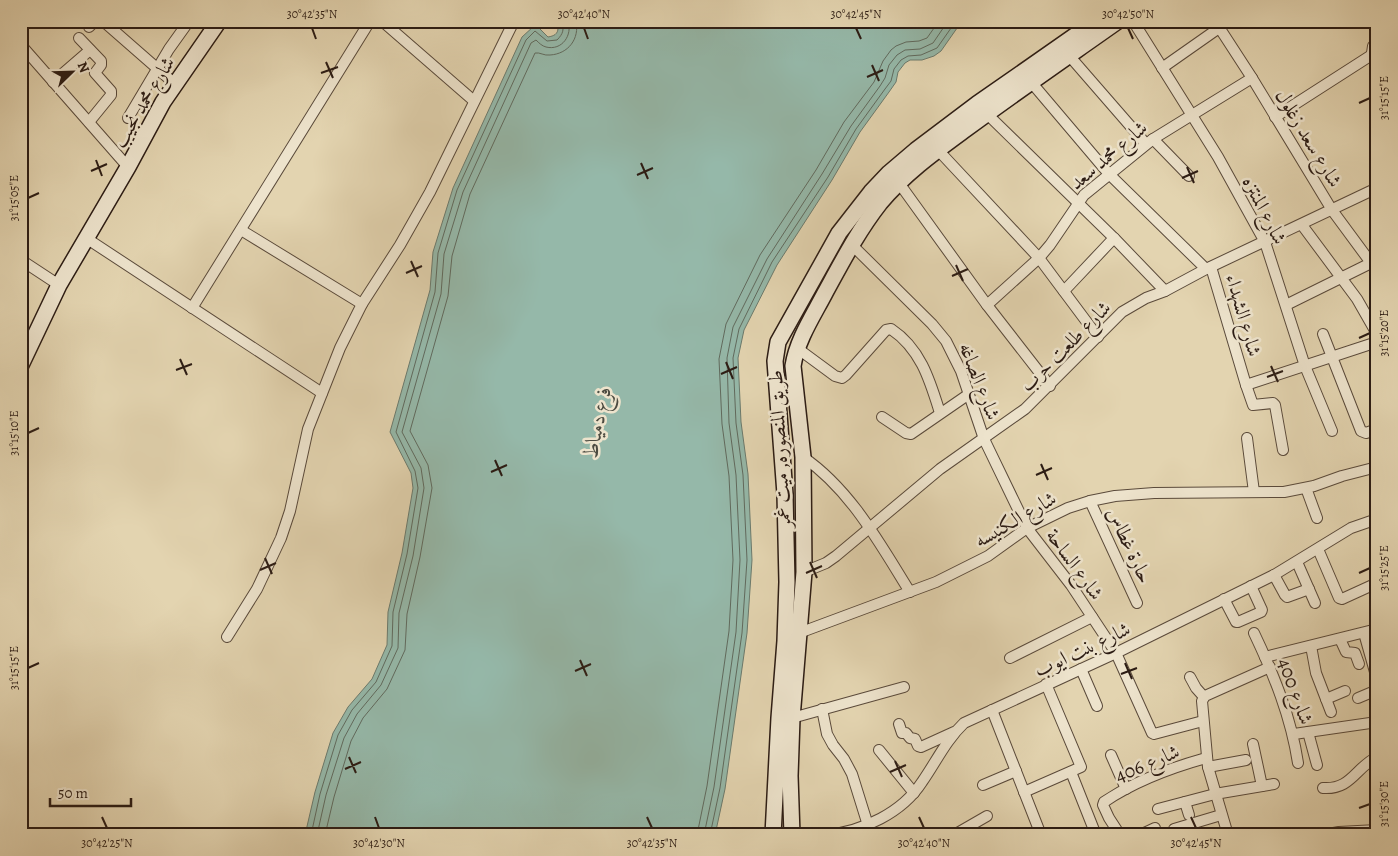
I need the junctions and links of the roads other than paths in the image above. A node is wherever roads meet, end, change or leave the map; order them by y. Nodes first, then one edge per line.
1 (103, 21) edge
2 (189, 21) edge
3 (218, 21) edge
4 (370, 21) edge
5 (382, 21) edge
6 (514, 21) edge
7 (1096, 21) edge
8 (1118, 21) edge
9 (1133, 21) edge
10 (1217, 25) edge
11 (79, 38) dead end
12 (21, 45) edge
13 (1376, 46) edge
14 (90, 50) junction
15 (1065, 51) junction
16 (1162, 68) junction
17 (157, 69) junction
18 (1252, 78) junction
19 (53, 82) junction
20 (1031, 82) junction
21 (175, 84) junction
22 (474, 101) junction
23 (982, 109) junction
24 (1192, 115) junction
25 (1276, 116) junction
26 (128, 118) dead end
27 (89, 122) junction
28 (1149, 141) junction
29 (938, 150) junction
30 (128, 167) junction
31 (1109, 174) junction
32 (1189, 176) dead end
33 (899, 183) junction
34 (1377, 188) edge
35 (1077, 203) junction
36 (1332, 210) junction
37 (1302, 224) junction
38 (241, 230) junction
39 (86, 238) junction
40 (1114, 238) junction
41 (1265, 242) junction
42 (851, 244) junction
43 (1039, 258) junction
44 (21, 260) edge
45 (1374, 267) edge
46 (1209, 268) junction
47 (1341, 278) junction
48 (59, 284) junction
49 (1064, 291) junction
50 (1165, 291) junction
51 (362, 304) junction
52 (987, 305) junction
53 (1286, 305) junction
54 (192, 308) junction
55 (1323, 334) dead end
56 (1377, 334) edge
57 (1098, 337) junction
58 (1377, 342) edge
59 (798, 348) junction
60 (1331, 357) junction
61 (21, 365) edge
62 (1306, 366) junction
63 (1050, 386) junction
64 (1246, 386) junction
65 (322, 393) junction
66 (969, 394) junction
67 (940, 414) junction
68 (882, 417) dead end
69 (1377, 429) edge
70 (1332, 431) dead end
71 (1247, 438) dead end
72 (984, 439) junction
73 (1283, 450) dead end
74 (803, 457) junction
75 (1377, 467) edge
76 (1306, 488) junction
77 (1254, 492) junction
78 (1090, 501) junction
79 (1317, 518) dead end
80 (1377, 519) edge
81 (871, 528) junction
82 (1027, 528) junction
83 (1318, 549) junction
84 (1297, 562) junction
85 (804, 572) junction
86 (1274, 575) junction
87 (1377, 583) edge
88 (1251, 586) junction
89 (1308, 589) junction
90 (910, 592) junction
91 (1224, 599) junction
92 (1138, 603) dead end
93 (1315, 603) dead end
94 (1092, 618) junction
95 (1377, 629) edge
96 (799, 633) junction
97 (1254, 633) dead end
98 (1364, 633) junction
99 (227, 636) dead end
100 (1340, 639) junction
101 (1311, 646) junction
102 (1116, 653) junction
103 (1010, 658) dead end
104 (1268, 662) junction
105 (1359, 664) dead end
106 (1081, 669) junction
107 (1190, 677) dead end
108 (1377, 679) edge
109 (1046, 684) junction
110 (904, 687) dead end
111 (1377, 690) edge
112 (1345, 691) dead end
113 (1204, 698) junction
114 (1358, 698) dead end
115 (1326, 699) junction
116 (1097, 706) dead end
117 (822, 709) junction
118 (992, 710) junction
119 (1331, 712) dead end
120 (792, 718) junction
121 (1203, 721) junction
122 (1377, 722) edge
123 (899, 724) dead end
124 (954, 732) junction
125 (1308, 732) junction
126 (1294, 734) junction
127 (1253, 744) dead end
128 (879, 750) dead end
129 (1111, 755) dead end
130 (1377, 757) edge
131 (1246, 760) dead end
132 (1207, 763) junction
133 (1298, 763) dead end
134 (1317, 765) dead end
135 (1076, 769) junction
136 (1016, 771) junction
137 (1274, 784) dead end
138 (983, 785) dead end
139 (1262, 786) junction
140 (1323, 788) dead end
141 (1126, 789) junction
142 (1024, 792) junction
143 (914, 793) junction
144 (1214, 794) junction
145 (1185, 802) junction
146 (1158, 809) dead end
147 (1189, 815) dead end
148 (1221, 815) junction
149 (987, 816) dead end
150 (867, 824) junction
151 (1155, 828) dead end
152 (1174, 829) dead end
153 (1377, 830) edge
154 (773, 835) edge
155 (792, 835) edge
156 (827, 835) edge
157 (871, 835) edge
158 (954, 835) edge
159 (1041, 835) edge
160 (1096, 835) edge
161 (1120, 835) edge
162 (1140, 835) edge
163 (1228, 835) edge
164 (1323, 835) edge

1 - 17 street
2 - 17 street
3 - 21 main road, شارع محمد نجيب
4 - 38 street
5 - 22 street
6 - 22 street
7 - 15 main road, طريق المنصوره, ميت غمر
8 - 15 main road, طريق المنصوره, ميت غمر
9 - 16 street, شارع المنتزه
10 - 16 street
10 - 18 street, شارع سعد زغلول
11 - 14 street
12 - 19 street
13 - 25 street
14 - 19 street
14 - 27 street
15 - 20 main road, طريق المنصوره, ميت غمر
15 - 23 main road, طريق المنصوره, ميت غمر
15 - 28 street
16 - 24 street, شارع المنتزه
17 - 21 street
17 - 26 street
18 - 24 street, شارع محمد سعد
18 - 25 street, شارع سعد زغلول
19 - 27 street
20 - 23 main road, طريق المنصوره, ميت غمر
20 - 31 street
21 - 30 main road, شارع محمد نجيب
22 - 51 street
23 - 29 main road, طريق المنصوره, ميت غمر
23 - 35 street
23 - 154 main road, طريق المنصوره, ميت غمر
24 - 28 street, شارع محمد سعد
24 - 41 street, شارع المنتزه
25 - 36 street, شارع سعد زغلول
27 - 30 street
28 - 31 street, شارع محمد سعد
28 - 32 street
29 - 33 main road, طريق المنصوره, ميت غمر
29 - 43 street
30 - 39 main road, شارع محمد نجيب
31 - 35 street, شارع محمد سعد
31 - 46 street
33 - 42 main road, طريق المنصوره, ميت غمر
33 - 52 street
34 - 36 street, شارع طلعت حرب
35 - 40 street
35 - 43 street, شارع محمد سعد
36 - 37 street, شارع طلعت حرب
36 - 45 street, شارع سعد زغلول
37 - 41 street, شارع طلعت حرب
37 - 47 street
38 - 51 street
38 - 54 street
39 - 48 main road, شارع محمد نجيب
39 - 54 street
40 - 49 street
40 - 50 street
41 - 46 street, شارع طلعت حرب
41 - 53 street, شارع المنتزه
42 - 59 main road, طريق المنصوره, ميت غمر
42 - 66 street, شارع الصاغه
43 - 49 street
43 - 52 street, شارع محمد سعد
44 - 48 street
45 - 47 street
46 - 50 street, شارع طلعت حرب
46 - 64 street, شارع الشهداء
47 - 53 street
47 - 56 street
48 - 61 main road, شارع محمد نجيب
49 - 57 street
50 - 57 street, شارع طلعت حرب
51 - 65 street
52 - 63 street
53 - 62 street, شارع المنتزه
54 - 65 street
55 - 60 street
57 - 63 street, شارع طلعت حرب
58 - 60 street, شارع الشهداء
59 - 67 street
59 - 74 main road, طريق المنصوره, ميت غمر
60 - 62 street, شارع الشهداء
60 - 69 street
62 - 64 street, شارع الشهداء
62 - 70 street, شارع المنتزه
63 - 72 street, شارع طلعت حرب
64 - 73 street
65 - 99 street
66 - 67 street
66 - 72 street, شارع الصاغه
67 - 68 street
71 - 77 street
72 - 81 street, شارع طلعت حرب
72 - 82 street, شارع الصاغه
74 - 81 street
74 - 85 main road, طريق المنصوره, ميت غمر
75 - 76 street, شارع الكنيسه
76 - 77 street, شارع الكنيسه
76 - 79 street
77 - 78 street, شارع الكنيسه
78 - 82 street, شارع الكنيسه
78 - 92 street, حارة غطاس
80 - 83 street, شارع بنت ايوب
81 - 85 street, شارع طلعت حرب
81 - 90 street
82 - 90 street, شارع الكنيسه
82 - 94 street, شارع الساحة
83 - 84 street, شارع بنت ايوب
83 - 87 street
84 - 86 street, شارع بنت ايوب
84 - 89 street
85 - 96 main road, طريق المنصوره, ميت غمر
86 - 88 street, شارع بنت ايوب
86 - 89 street
88 - 91 street, شارع بنت ايوب
88 - 91 street
89 - 93 street
90 - 96 street, شارع الكنيسه
91 - 102 street, شارع بنت ايوب
94 - 102 street, شارع الساحة
94 - 103 street
95 - 98 street
96 - 120 main road, طريق المنصوره, ميت غمر
97 - 104 street, شارع 400
98 - 100 street
98 - 108 street
100 - 101 street
100 - 105 street
101 - 104 street
101 - 115 street
102 - 106 street, شارع بنت ايوب
102 - 121 street, شارع الساحة
104 - 113 street
104 - 126 street, شارع 400
106 - 109 street, شارع بنت ايوب
106 - 116 street
107 - 113 street
109 - 118 street, شارع بنت ايوب
109 - 135 street
110 - 117 street
111 - 114 street
112 - 115 street
113 - 121 street
115 - 119 street
117 - 120 street
117 - 150 street
118 - 124 street, شارع بنت ايوب
118 - 136 street
120 - 155 main road, طريق المنصوره, ميت غمر
121 - 132 street
122 - 125 street
123 - 124 street
124 - 143 street, شارع بنت ايوب
125 - 126 street
125 - 134 street
126 - 133 street, شارع 400
127 - 139 street
128 - 143 street
129 - 141 street
130 - 140 street
131 - 132 street, شارع 406
132 - 141 street, شارع 406
132 - 144 street
135 - 142 street
135 - 160 street
136 - 138 street
136 - 142 street
137 - 139 street
139 - 144 street
141 - 161 street, شارع 406
142 - 159 street
143 - 150 street, شارع بنت ايوب
144 - 145 street
144 - 148 street
145 - 146 street
145 - 147 street
148 - 152 street
148 - 163 street
149 - 158 street
150 - 156 street, شارع بنت ايوب
150 - 157 street
151 - 162 street
153 - 164 street

